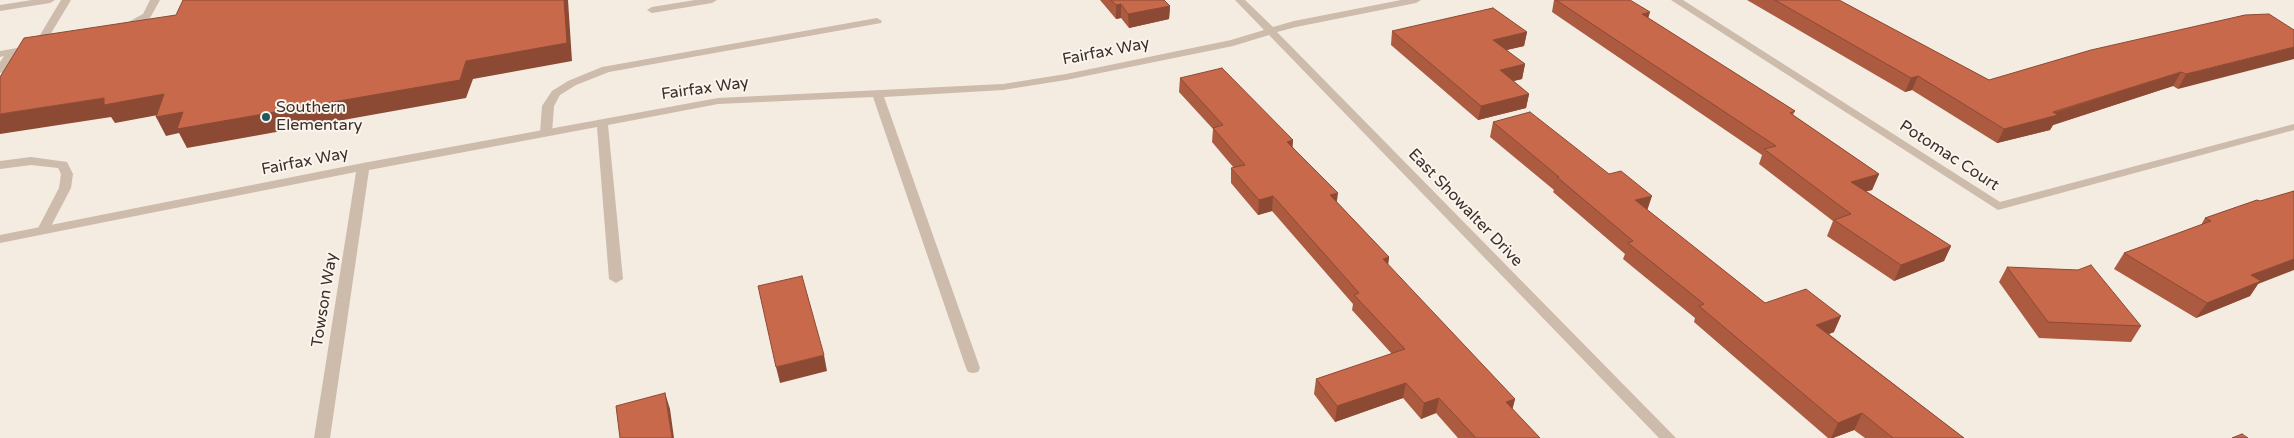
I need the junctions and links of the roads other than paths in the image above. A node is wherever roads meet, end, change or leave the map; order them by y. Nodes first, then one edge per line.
1 (50, 0) edge
2 (66, 0) edge
3 (155, 0) edge
4 (712, 0) edge
5 (1240, 0) edge
6 (1416, 0) edge
7 (1676, 0) edge
8 (0, 8) edge
9 (652, 10) dead end
10 (877, 21) dead end
11 (1270, 31) junction
12 (114, 32) edge
13 (50, 45) edge
14 (38, 48) junction
15 (12, 52) junction
16 (0, 54) edge
17 (0, 70) edge
18 (878, 95) junction
19 (602, 122) junction
20 (2294, 127) edge
21 (546, 133) junction
22 (0, 165) edge
23 (363, 167) junction
24 (43, 230) junction
25 (0, 239) edge
26 (616, 279) dead end
27 (973, 368) dead end
28 (322, 438) edge
29 (1668, 438) edge

1 - 8 street
2 - 14 street
3 - 12 street
4 - 9 street
5 - 11 street, East Showalter Drive
6 - 11 street, Fairfax Way
7 - 20 street, Potomac Court
10 - 21 street
11 - 18 street, Fairfax Way
11 - 29 street, East Showalter Drive
13 - 14 street
14 - 15 street
15 - 16 street
15 - 17 street
18 - 19 street, Fairfax Way
18 - 27 street
19 - 21 street, Fairfax Way
19 - 26 street
21 - 23 street, Fairfax Way
22 - 24 street
23 - 24 street, Fairfax Way
23 - 28 street, Towson Way
24 - 25 street, Fairfax Way

